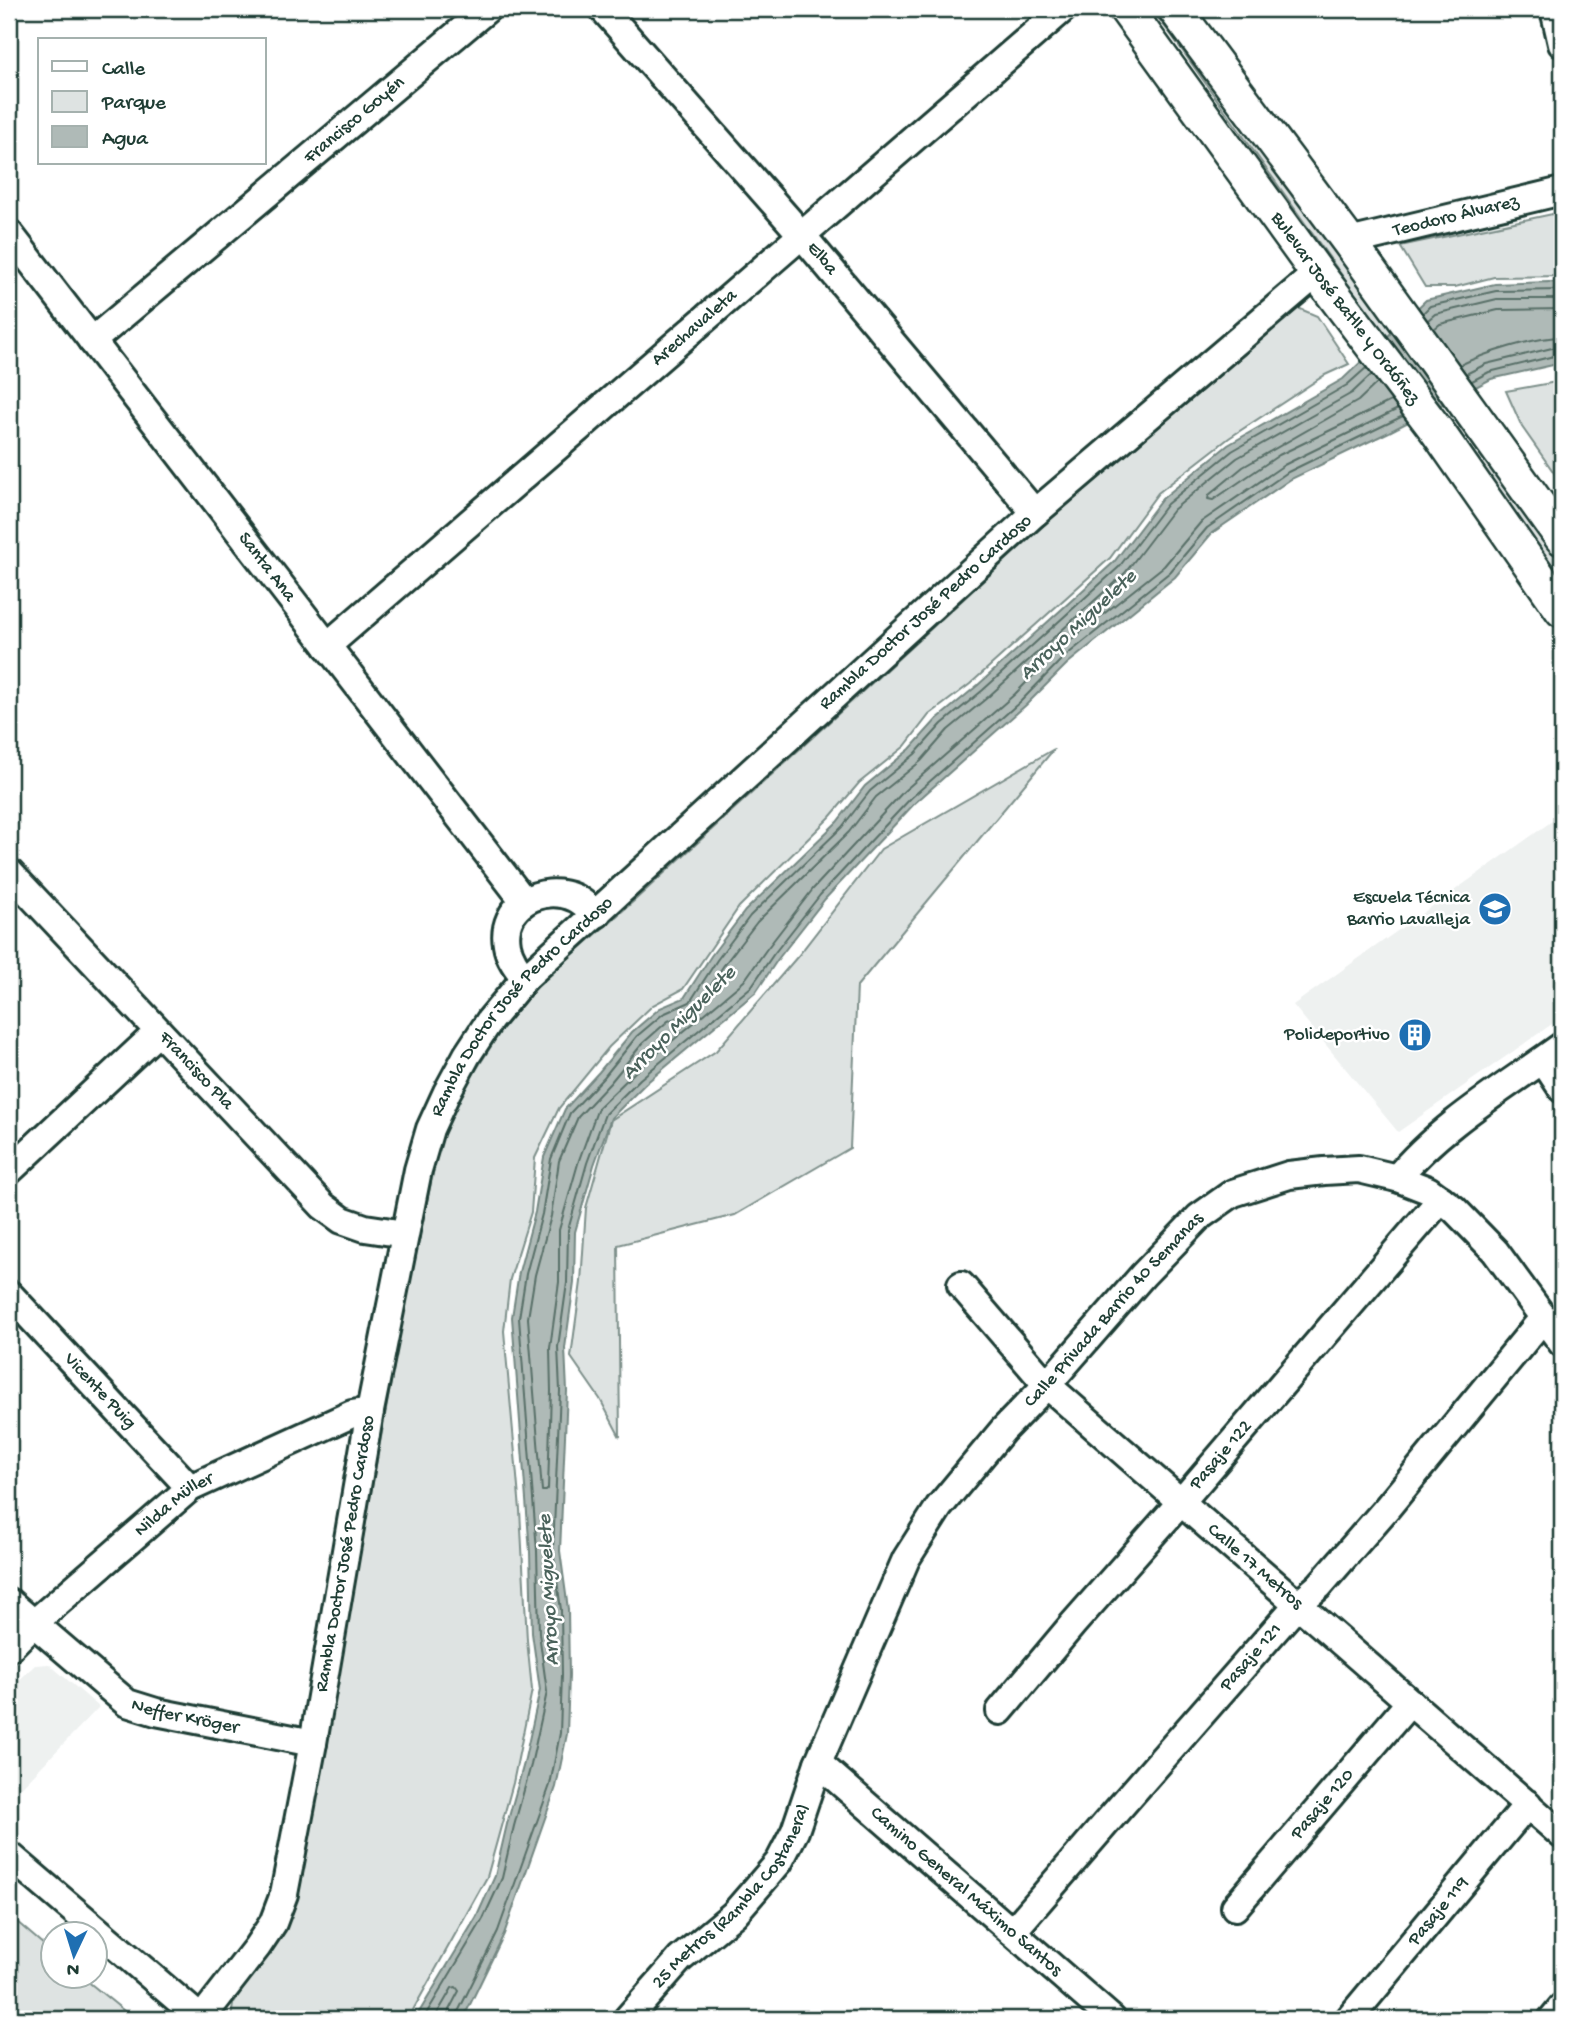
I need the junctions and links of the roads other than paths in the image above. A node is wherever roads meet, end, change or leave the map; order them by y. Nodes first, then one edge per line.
1 (487, 9) edge
2 (603, 9) edge
3 (1063, 9) edge
4 (1126, 9) edge
5 (1175, 9) edge
6 (1555, 9) edge
7 (1562, 44) edge
8 (1562, 191) edge
9 (9, 233) edge
10 (801, 234) junction
11 (1349, 242) junction
12 (1317, 273) junction
13 (92, 341) junction
14 (1035, 513) junction
15 (1562, 538) edge
16 (1562, 610) edge
17 (327, 646) junction
18 (11, 879) edge
19 (524, 901) junction
20 (597, 914) junction
21 (525, 978) junction
22 (158, 1032) junction
23 (1553, 1053) edge
24 (1562, 1089) edge
25 (9, 1171) edge
26 (1397, 1178) junction
27 (1441, 1199) junction
28 (405, 1234) junction
29 (961, 1285) dead end
30 (9, 1294) edge
31 (1544, 1317) junction
32 (1562, 1343) edge
33 (1047, 1385) junction
34 (370, 1411) junction
35 (190, 1488) junction
36 (1181, 1502) junction
37 (9, 1602) edge
38 (1298, 1604) junction
39 (34, 1623) junction
40 (9, 1648) edge
41 (1410, 1702) junction
42 (1000, 1711) dead end
43 (313, 1743) junction
44 (818, 1763) junction
45 (1528, 1804) junction
46 (1562, 1835) edge
47 (9, 1855) edge
48 (1235, 1907) dead end
49 (1012, 1932) junction
50 (1562, 2007) edge
51 (1101, 2016) edge
52 (201, 2019) edge
53 (627, 2019) edge
54 (1349, 2019) edge
55 (1552, 2019) edge

1 - 13 street, Francisco Goyén
2 - 10 street, Elba
3 - 10 street, Arechavaleta
4 - 12 main road, Bulevar José Batlle y Ordóñez
5 - 11 main road, Bulevar José Batlle y Ordóñez
6 - 7 street
8 - 11 street, Teodoro Álvarez
9 - 13 street, Santa Ana
10 - 14 street, Elba
10 - 17 street, Arechavaleta
11 - 15 main road, Bulevar José Batlle y Ordóñez
12 - 14 street, Rambla Doctor José Pedro Cardoso
12 - 16 main road, Bulevar José Batlle y Ordóñez
13 - 17 street, Santa Ana
14 - 20 street, Rambla Doctor José Pedro Cardoso
17 - 19 street, Santa Ana
18 - 22 street, Francisco Pla
19 - 20 street
19 - 21 street
20 - 21 street, Rambla Doctor José Pedro Cardoso
21 - 28 street, Rambla Doctor José Pedro Cardoso
22 - 25 street
22 - 28 street, Francisco Pla
23 - 24 street
23 - 26 street
26 - 27 street, Calle Privada Barrio 40 Semanas
26 - 33 street, Calle Privada Barrio 40 Semanas
27 - 31 street, Calle Privada Barrio 40 Semanas
27 - 36 street, Pasaje 122
28 - 34 street, Rambla Doctor José Pedro Cardoso
29 - 33 street, Calle 17 Metros
30 - 35 street, Vicente Puig
31 - 32 street, Calle Privada Barrio 40 Semanas
31 - 38 street, Pasaje 121
33 - 36 street, Calle 17 Metros
33 - 44 street, Calle Privada Barrio 40 Semanas
34 - 35 street, Nilda Müller
34 - 43 street, Rambla Doctor José Pedro Cardoso
35 - 39 street, Nilda Müller
36 - 38 street, Calle 17 Metros
36 - 42 street, Pasaje 122
37 - 39 street, Neffer Kröger
38 - 41 street, Calle 17 Metros
38 - 49 street, Pasaje 121
39 - 40 street, Nilda Müller
39 - 43 street, Neffer Kröger
41 - 45 street, Calle 17 Metros
41 - 48 street, Pasaje 120
43 - 52 street, Rambla Doctor José Pedro Cardoso
44 - 49 street, Camino General Máximo Santos
44 - 53 street, 25 Metros (Rambla Costanera)
45 - 46 street, Calle 17 Metros
45 - 54 street, Pasaje 119
47 - 52 street
49 - 51 street, Camino General Máximo Santos
50 - 55 street

